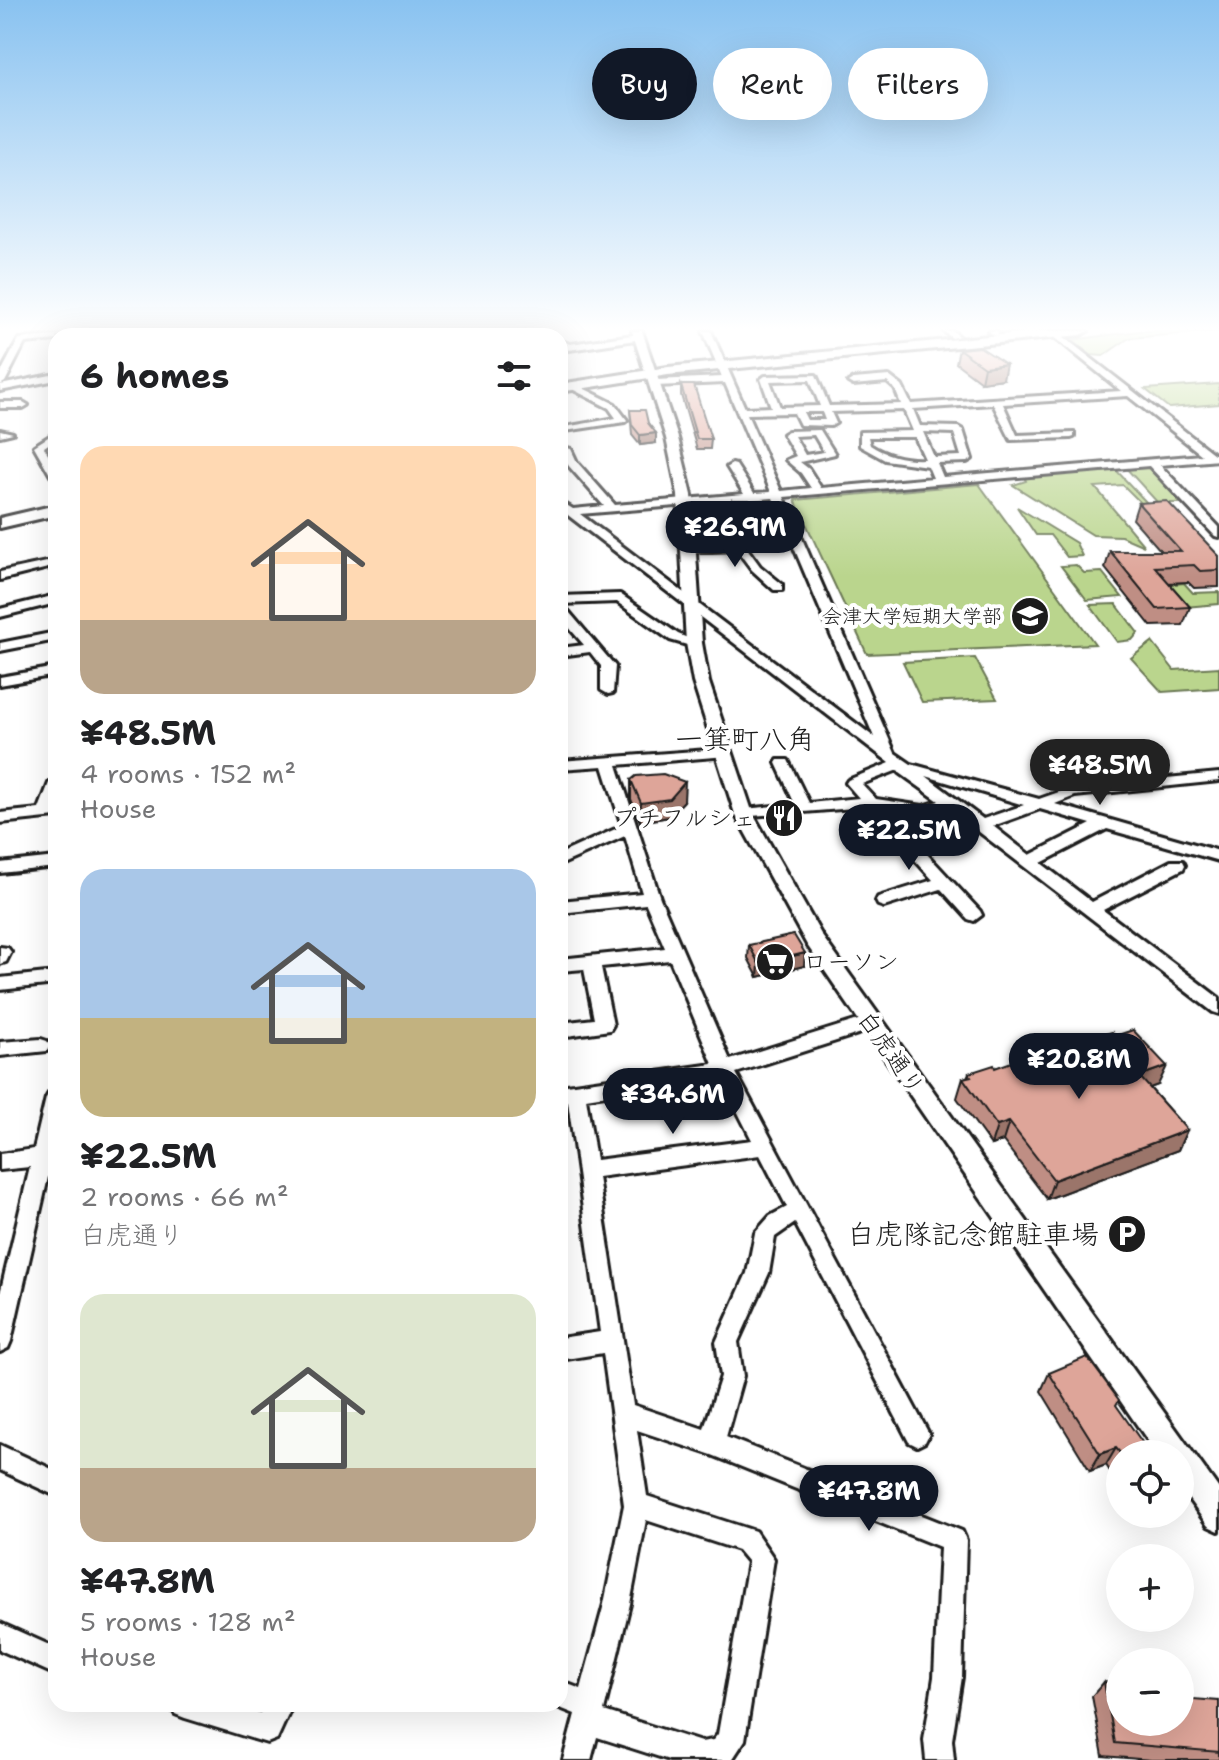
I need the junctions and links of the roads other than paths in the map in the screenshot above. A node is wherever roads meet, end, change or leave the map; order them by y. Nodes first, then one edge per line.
1 (617, 413) edge
2 (663, 413) edge
3 (742, 413) edge
4 (799, 413) edge
5 (826, 413) edge
6 (909, 413) edge
7 (1002, 413) edge
8 (1157, 413) edge
9 (568, 429) dead end
10 (917, 431) junction
11 (1071, 435) dead end
12 (48, 440) edge
13 (568, 453) edge
14 (801, 457) dead end
15 (1215, 458) edge
16 (48, 461) edge
17 (929, 461) junction
18 (1152, 463) junction
19 (732, 467) dead end
20 (939, 480) junction
21 (817, 490) junction
22 (777, 494) junction
23 (750, 496) junction
24 (686, 502) junction
25 (611, 507) junction
26 (568, 508) edge
27 (568, 510) edge
28 (48, 512) edge
29 (48, 519) edge
30 (0, 523) edge
31 (0, 530) edge
32 (1219, 533) edge
33 (687, 549) junction
34 (48, 565) edge
35 (0, 576) edge
36 (778, 587) dead end
37 (568, 600) edge
38 (48, 601) edge
39 (691, 606) junction
40 (0, 613) edge
41 (568, 619) edge
42 (48, 638) edge
43 (694, 643) junction
44 (0, 647) edge
45 (592, 648) junction
46 (568, 651) edge
47 (48, 672) edge
48 (0, 681) edge
49 (608, 690) dead end
50 (722, 753) junction
51 (609, 761) junction
52 (783, 763) dead end
53 (568, 764) edge
54 (898, 764) junction
55 (1219, 777) edge
56 (949, 802) junction
57 (873, 803) junction
58 (1042, 803) junction
59 (804, 807) junction
60 (48, 813) edge
61 (744, 814) junction
62 (0, 818) edge
63 (1102, 825) dead end
64 (979, 826) junction
65 (630, 828) junction
66 (568, 856) edge
67 (1219, 856) edge
68 (48, 863) edge
69 (1027, 863) junction
70 (1177, 865) dead end
71 (0, 868) edge
72 (945, 882) junction
73 (652, 898) junction
74 (884, 901) dead end
75 (568, 906) edge
76 (1090, 910) junction
77 (974, 915) dead end
78 (674, 953) junction
79 (591, 961) junction
80 (568, 964) edge
81 (48, 979) edge
82 (0, 984) edge
83 (1219, 1007) edge
84 (871, 1023) junction
85 (568, 1029) edge
86 (41, 1046) dead end
87 (0, 1049) edge
88 (725, 1069) junction
89 (568, 1093) edge
90 (765, 1146) junction
91 (48, 1156) edge
92 (0, 1162) edge
93 (48, 1163) edge
94 (587, 1170) junction
95 (799, 1211) junction
96 (0, 1341) edge
97 (612, 1341) junction
98 (568, 1348) edge
99 (625, 1414) junction
100 (917, 1434) dead end
101 (1165, 1440) edge
102 (712, 1443) junction
103 (0, 1457) edge
104 (48, 1480) edge
105 (1194, 1480) edge
106 (636, 1505) junction
107 (1219, 1515) edge
108 (0, 1636) edge
109 (48, 1658) edge
110 (568, 1700) edge
111 (211, 1712) edge
112 (275, 1712) edge
113 (590, 1713) junction
114 (577, 1760) edge
115 (940, 1760) edge

1 - 9 street
2 - 24 street, 白虎通り
3 - 22 street
4 - 5 street
6 - 10 street
7 - 11 street
8 - 15 street
10 - 17 street
10 - 17 street
10 - 17 street
12 - 16 street
13 - 25 street
14 - 21 street
15 - 18 street
17 - 20 street
18 - 20 street
18 - 32 street
19 - 23 street
20 - 21 street
21 - 22 street
22 - 23 street
22 - 54 street
23 - 24 street
24 - 25 street
24 - 33 street, 白虎通り
25 - 26 street
27 - 39 street
28 - 30 main road
29 - 31 main road
33 - 36 street
33 - 39 street, 白虎通り
34 - 35 street
37 - 43 street
38 - 40 street
39 - 43 street, 白虎通り
39 - 54 street
41 - 45 street
42 - 44 street
43 - 50 street, 白虎通り
45 - 46 street
45 - 49 street
47 - 48 street
50 - 51 street
50 - 61 street, 白虎通り
51 - 53 street
51 - 65 street
52 - 59 street
54 - 56 street
54 - 57 street
54 - 58 street
55 - 58 street
56 - 57 street
56 - 64 street
57 - 59 street
57 - 72 street
58 - 64 street
58 - 67 street
59 - 61 street
60 - 62 street
61 - 84 street, 白虎通り
63 - 69 street
64 - 69 street
65 - 66 street
65 - 73 street
68 - 71 street
69 - 76 street
70 - 76 street
72 - 74 street
72 - 77 street
73 - 75 street
73 - 78 street
76 - 83 street
78 - 79 street
78 - 88 street
79 - 80 street
79 - 85 street
81 - 82 street
84 - 88 street
84 - 101 street, 白虎通り
86 - 87 street
88 - 89 street
88 - 90 street
89 - 94 street
90 - 94 street
90 - 95 street
91 - 92 street
93 - 96 street
94 - 97 street
95 - 100 street
95 - 102 street
97 - 98 street
97 - 99 street
99 - 102 street
99 - 106 street
102 - 115 street
103 - 104 street
105 - 107 street
106 - 113 street
106 - 113 street
108 - 109 street
110 - 113 street
111 - 112 street
113 - 114 street

